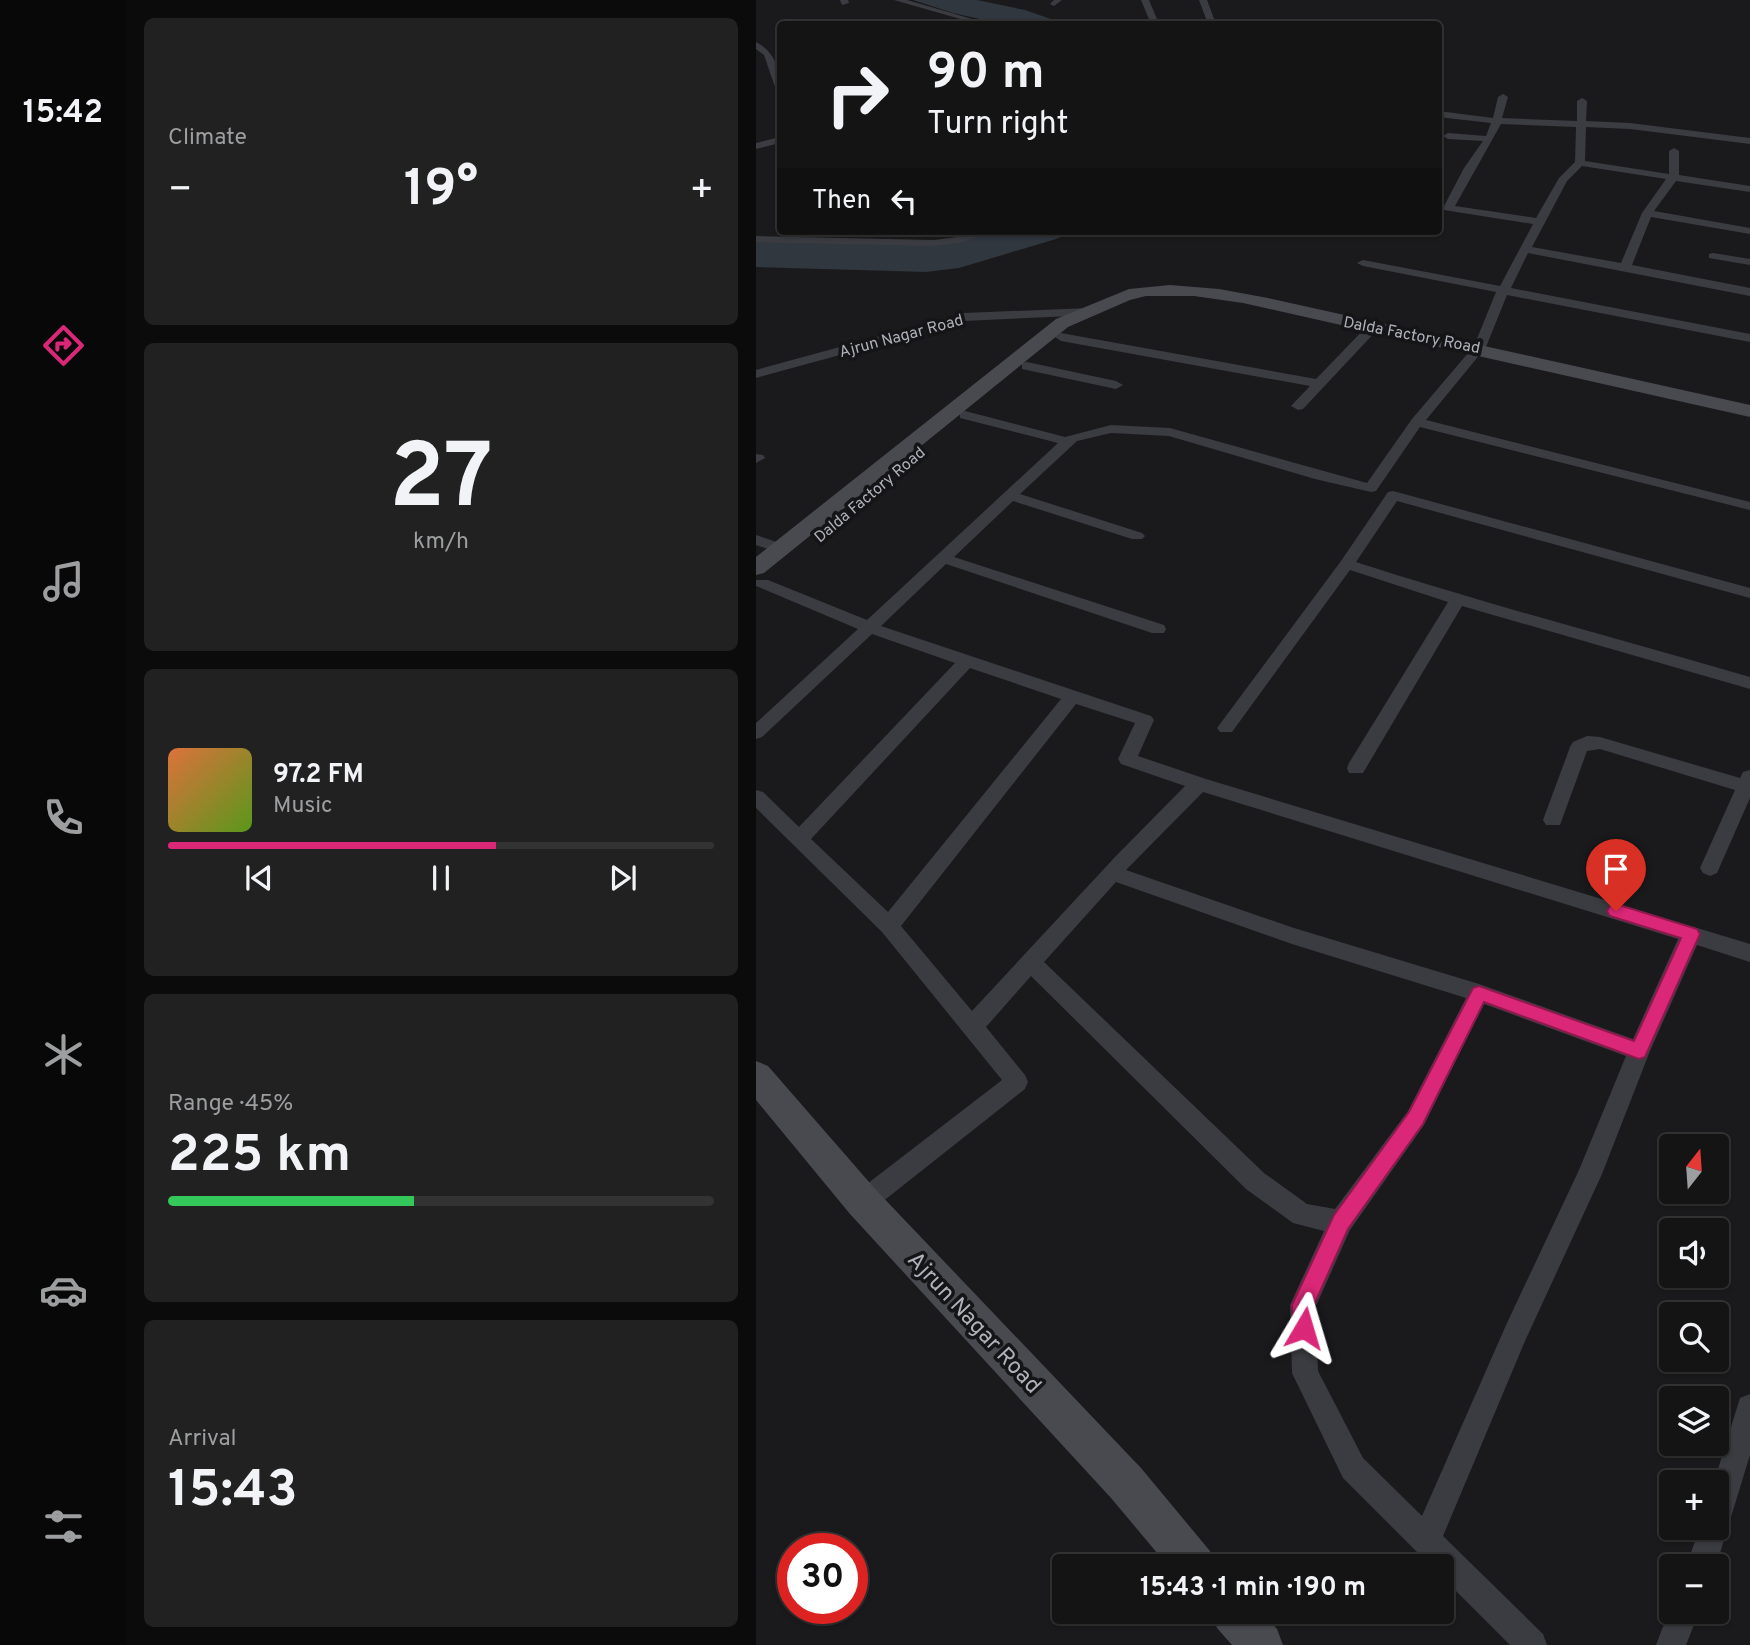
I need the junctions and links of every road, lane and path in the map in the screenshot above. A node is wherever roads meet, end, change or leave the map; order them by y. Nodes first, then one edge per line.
1 (898, 0) edge
2 (1145, 0) edge
3 (1203, 0) edge
4 (974, 21) edge
5 (1154, 21) edge
6 (1211, 21) edge
7 (756, 45) edge
8 (768, 54) junction
9 (777, 54) edge
10 (777, 79) edge
11 (1503, 97) dead end
12 (1582, 101) dead end
13 (1442, 114) edge
14 (1614, 115) dead end
15 (1497, 121) junction
16 (1581, 123) junction
17 (1695, 123) dead end
18 (1448, 136) dead end
19 (1489, 139) junction
20 (1750, 141) edge
21 (777, 142) edge
22 (756, 146) edge
23 (1674, 151) dead end
24 (1580, 163) junction
25 (1674, 176) junction
26 (1750, 188) edge
27 (1443, 208) edge
28 (1647, 213) junction
29 (1541, 222) junction
30 (1750, 231) edge
31 (973, 235) edge
32 (756, 239) edge
33 (1525, 249) junction
34 (1713, 256) dead end
35 (1750, 262) edge
36 (1363, 263) dead end
37 (1625, 267) junction
38 (1503, 292) junction
39 (1750, 292) edge
40 (1083, 316) junction
41 (1374, 326) junction
42 (1060, 337) junction
43 (1750, 338) edge
44 (1480, 347) junction
45 (1027, 366) junction
46 (756, 374) edge
47 (1320, 384) junction
48 (1116, 385) dead end
49 (1298, 406) dead end
50 (1750, 411) edge
51 (965, 415) junction
52 (1417, 422) junction
53 (1069, 442) junction
54 (1371, 488) junction
55 (1394, 495) junction
56 (1011, 496) junction
57 (1750, 506) edge
58 (1137, 536) dead end
59 (756, 540) edge
60 (780, 548) junction
61 (943, 558) junction
62 (1347, 564) junction
63 (758, 580) edge
64 (1750, 593) edge
65 (1458, 600) junction
66 (868, 626) junction
67 (1158, 629) dead end
68 (967, 660) junction
69 (1750, 683) edge
70 (1072, 697) junction
71 (1226, 728) dead end
72 (756, 733) edge
73 (1356, 768) dead end
74 (1748, 781) edge
75 (1199, 785) junction
76 (756, 797) edge
77 (1553, 820) dead end
78 (800, 837) junction
79 (1710, 868) dead end
80 (1112, 873) junction
81 (889, 926) junction
82 (1691, 934) junction
83 (1750, 953) edge
84 (1031, 962) junction
85 (1479, 993) junction
86 (972, 1027) junction
87 (1639, 1051) junction
88 (756, 1076) edge
89 (863, 1202) junction
90 (1341, 1222) junction
91 (1750, 1408) edge
92 (1729, 1478) edge
93 (1426, 1541) junction
94 (1185, 1554) edge
95 (1243, 1624) edge
96 (1679, 1624) edge
97 (1261, 1645) edge
98 (1532, 1645) edge
99 (1671, 1645) edge

1 - 4 street
2 - 5 street
3 - 6 street
7 - 8 street
8 - 9 street
8 - 10 street
11 - 15 street
12 - 16 street
13 - 15 street
14 - 17 street
15 - 16 street
15 - 19 street
16 - 20 street
16 - 24 street
18 - 19 street
19 - 27 street
21 - 22 street
23 - 25 street
24 - 25 street
24 - 29 street
25 - 26 street
25 - 28 street
27 - 29 street
28 - 30 street
28 - 37 street
29 - 33 street
31 - 32 street
33 - 37 street
33 - 38 street
34 - 35 street
36 - 38 street
37 - 39 street
38 - 43 street
38 - 44 street
40 - 41 street, Dalda Factory Road
40 - 42 street, Dalda Factory Road
40 - 46 street, Ajrun Nagar Road
40 - 60 street, Dalda Factory Road
41 - 44 street, Dalda Factory Road
41 - 47 street
42 - 45 street, Dalda Factory Road
42 - 47 street
44 - 50 street, Dalda Factory Road
44 - 52 street
45 - 48 street
45 - 51 street, Dalda Factory Road
47 - 49 street
51 - 53 street
51 - 63 street, Dalda Factory Road
52 - 54 street
52 - 57 street
53 - 54 street
53 - 56 street
54 - 55 street
55 - 62 street
55 - 64 street
56 - 58 street
56 - 61 street
59 - 60 street
60 - 63 street, Dalda Factory Road
61 - 66 street
61 - 67 street
62 - 65 street
62 - 71 street
63 - 66 street
65 - 69 street
65 - 73 street
66 - 68 street
66 - 72 street
68 - 70 street
68 - 78 street
70 - 75 street
70 - 81 street
74 - 77 street
74 - 79 street
75 - 80 street
75 - 82 street
76 - 78 street
78 - 81 street
80 - 84 street
80 - 85 street
81 - 86 street
82 - 83 street
82 - 87 street
84 - 86 street
84 - 90 street
85 - 87 street
85 - 90 street
86 - 89 street
87 - 93 street
88 - 89 street, Ajrun Nagar Road
89 - 94 street, Ajrun Nagar Road
90 - 93 street
91 - 92 street
93 - 98 street
95 - 97 street
96 - 99 street

